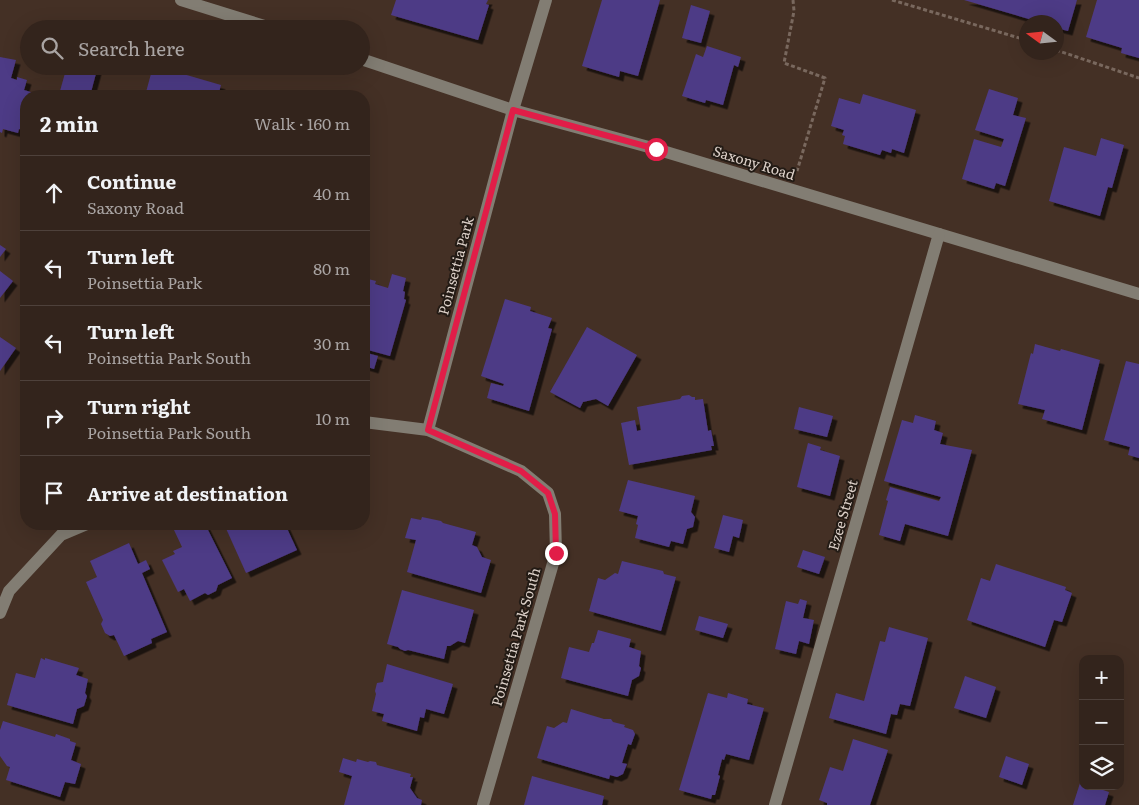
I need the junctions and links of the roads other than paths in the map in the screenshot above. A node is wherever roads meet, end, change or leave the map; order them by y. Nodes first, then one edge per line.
1 (181, 0) edge
2 (546, 0) edge
3 (245, 20) edge
4 (370, 63) edge
5 (513, 110) junction
6 (939, 234) junction
7 (1139, 294) edge
8 (370, 423) edge
9 (428, 430) junction
10 (73, 530) edge
11 (0, 613) edge
12 (483, 805) edge
13 (775, 805) edge

1 - 3 street
2 - 5 street, Poinsettia Park
4 - 5 street, Saxony Road
5 - 6 street, Saxony Road
5 - 9 street, Poinsettia Park
6 - 7 street, Saxony Road
6 - 13 street, Ezee Street
8 - 9 street, Poinsettia Park South
9 - 12 street, Poinsettia Park South
10 - 11 street

